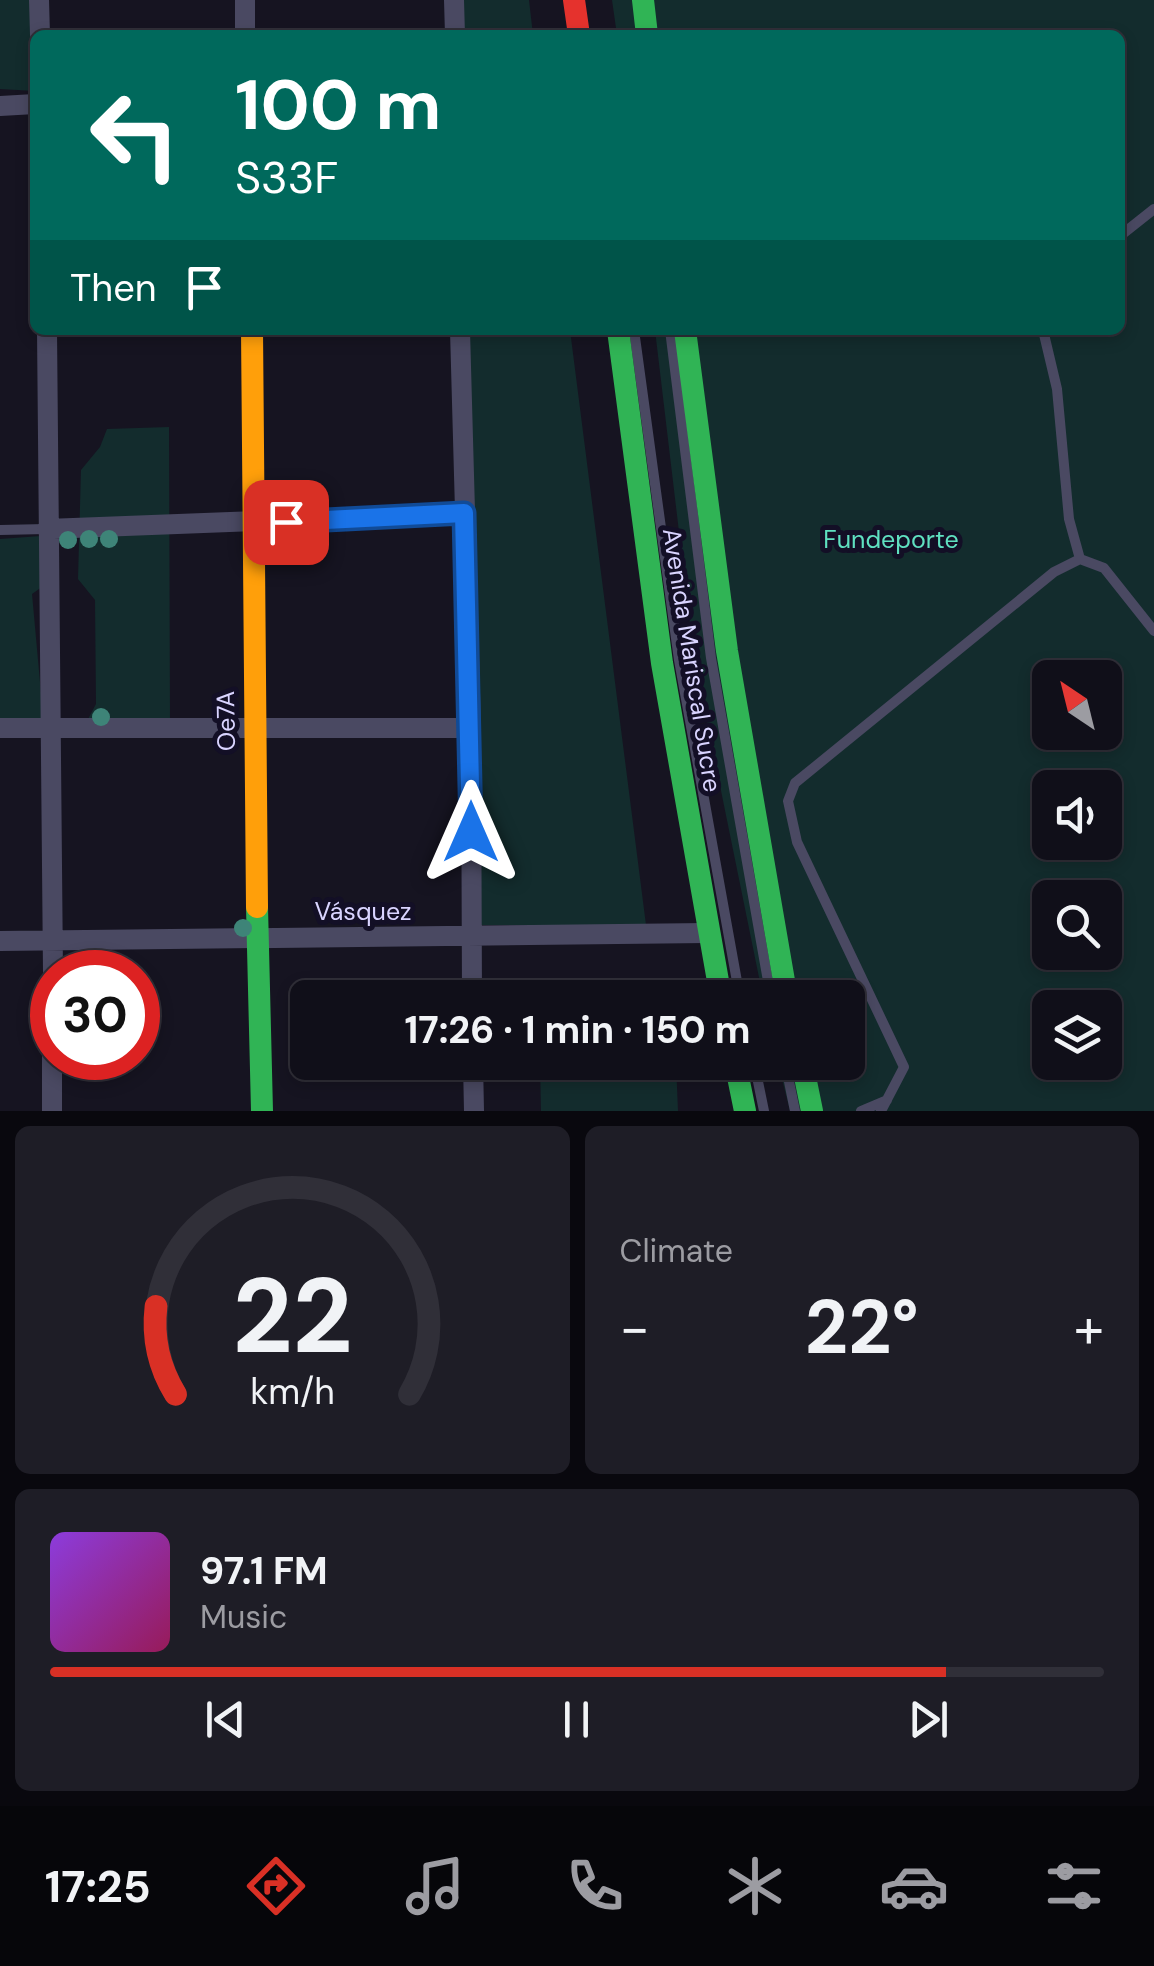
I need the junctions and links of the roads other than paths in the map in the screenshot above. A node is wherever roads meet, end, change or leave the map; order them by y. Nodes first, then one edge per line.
1 (39, 0) edge
2 (245, 0) edge
3 (454, 0) edge
4 (574, 0) edge
5 (642, 0) edge
6 (40, 30) edge
7 (245, 30) edge
8 (455, 30) edge
9 (577, 30) edge
10 (646, 30) edge
11 (30, 104) edge
12 (0, 106) edge
13 (1154, 209) edge
14 (1125, 232) edge
15 (47, 335) edge
16 (252, 335) edge
17 (460, 335) edge
18 (619, 335) edge
19 (635, 335) edge
20 (671, 335) edge
21 (686, 335) edge
22 (1044, 335) edge
23 (464, 513) junction
24 (251, 524) junction
25 (47, 529) junction
26 (0, 530) edge
27 (1080, 560) junction
28 (1154, 631) edge
29 (253, 725) junction
30 (0, 728) edge
31 (50, 728) junction
32 (471, 728) junction
33 (717, 932) junction
34 (259, 936) junction
35 (471, 936) junction
36 (0, 941) edge
37 (53, 941) junction
38 (53, 950) edge
39 (472, 980) edge
40 (720, 980) edge
41 (734, 980) edge
42 (768, 980) edge
43 (785, 980) edge
44 (52, 1080) edge
45 (473, 1080) edge
46 (739, 1080) edge
47 (758, 1080) edge
48 (789, 1080) edge
49 (806, 1080) edge
50 (888, 1099) junction
51 (52, 1111) edge
52 (262, 1111) edge
53 (474, 1111) edge
54 (745, 1111) edge
55 (764, 1111) edge
56 (795, 1111) edge
57 (812, 1111) edge
58 (861, 1111) edge
59 (881, 1111) edge

1 - 6 street
2 - 7 street
3 - 8 street
4 - 9 main road
5 - 10 main road
11 - 12 street
13 - 14 lane
15 - 25 street
16 - 24 main road, Oe7A
17 - 23 street
18 - 33 main road, Avenida Mariscal Sucre
19 - 33 lane
20 - 42 lane
21 - 43 main road, Avenida Mariscal Sucre
22 - 27 lane
23 - 24 street
23 - 32 street
24 - 25 street
24 - 29 main road, Oe7A
25 - 26 lane
25 - 31 street
27 - 28 lane
27 - 50 lane
29 - 31 street
29 - 32 street
29 - 34 main road, Oe7A
30 - 31 street
31 - 37 street
32 - 35 street
33 - 35 street, Vásquez
33 - 40 main road, Avenida Mariscal Sucre
33 - 41 lane
34 - 35 street, Vásquez
34 - 37 street, Vásquez
34 - 52 main road, Oe7A
35 - 39 street
36 - 37 street, Vásquez
37 - 38 street
44 - 51 street
45 - 53 street
46 - 54 main road
47 - 55 lane
48 - 56 lane
49 - 57 main road
50 - 58 lane
50 - 59 lane

